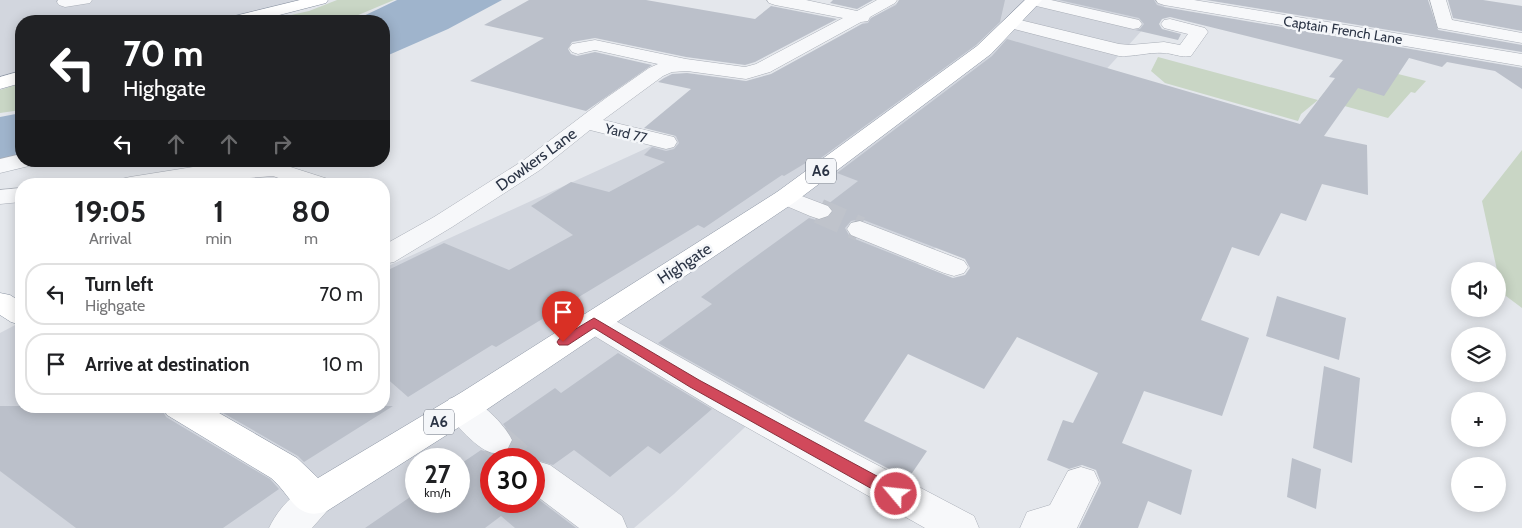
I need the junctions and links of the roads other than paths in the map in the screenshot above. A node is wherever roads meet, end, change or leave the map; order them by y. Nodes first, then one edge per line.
1 (84, 0) edge
2 (320, 0) edge
3 (775, 0) edge
4 (889, 0) edge
5 (1034, 0) edge
6 (1164, 0) edge
7 (1438, 0) edge
8 (65, 2) dead end
9 (1188, 2) edge
10 (1261, 8) edge
11 (261, 15) edge
12 (862, 17) junction
13 (1012, 23) junction
14 (1133, 24) dead end
15 (1170, 24) dead end
16 (1522, 38) edge
17 (578, 48) dead end
18 (1522, 60) edge
19 (687, 65) junction
20 (15, 79) edge
21 (0, 83) edge
22 (586, 123) junction
23 (666, 142) dead end
24 (15, 162) edge
25 (0, 166) edge
26 (178, 167) edge
27 (309, 167) edge
28 (193, 174) junction
29 (294, 176) junction
30 (168, 178) edge
31 (300, 178) edge
32 (15, 196) edge
33 (0, 197) edge
34 (786, 197) junction
35 (819, 210) tunnel mouth
36 (860, 229) tunnel mouth
37 (390, 253) edge
38 (954, 267) dead end
39 (0, 302) edge
40 (15, 311) edge
41 (594, 322) junction
42 (461, 408) junction
43 (190, 413) edge
44 (495, 440) tunnel mouth
45 (545, 482) edge
46 (1081, 482) dead end
47 (314, 500) junction
48 (288, 528) edge
49 (608, 528) edge
50 (960, 528) edge
51 (1039, 528) edge

1 - 8 street
2 - 11 highway
3 - 12 street
4 - 12 street, Dowkers Lane
5 - 13 highway, Highgate / A6
5 - 14 street
6 - 9 street, Captain French Lane
7 - 16 street
9 - 10 street, Captain French Lane
10 - 18 street, Captain French Lane
12 - 19 street, Dowkers Lane
13 - 15 street
13 - 34 highway, Highgate / A6
17 - 19 street, Dowkers Lane
19 - 22 street, Dowkers Lane
20 - 21 highway
22 - 23 street, Yard 77
22 - 37 street, Dowkers Lane
24 - 25 street
26 - 28 street
27 - 29 street
28 - 29 street
28 - 30 street
29 - 31 street
32 - 33 street
34 - 35 street
34 - 41 highway, Highgate / A6
36 - 38 street
39 - 40 highway
41 - 42 highway, Highgate / A6
41 - 50 street
42 - 44 street
42 - 47 highway, Highgate / A6
43 - 47 highway
45 - 49 street
46 - 51 street
47 - 48 street

